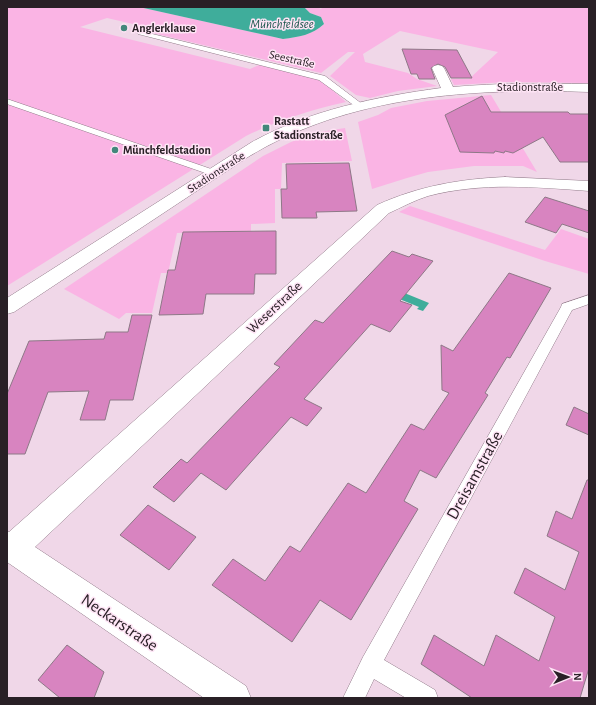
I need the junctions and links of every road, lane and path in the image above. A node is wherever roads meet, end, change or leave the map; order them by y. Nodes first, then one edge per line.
1 (140, 32) dead end
2 (438, 68) dead end
3 (589, 88) edge
4 (448, 90) junction
5 (7, 101) edge
6 (362, 107) junction
7 (214, 173) junction
8 (589, 186) edge
9 (589, 299) edge
10 (7, 307) edge
11 (10, 547) edge
12 (370, 664) junction
13 (234, 698) edge
14 (354, 698) edge
15 (427, 698) edge

1 - 6 lane, Seestraße
2 - 4 street
3 - 4 street, Stadionstraße
4 - 6 street, Stadionstraße
5 - 7 lane
6 - 7 street, Stadionstraße
7 - 10 street, Stadionstraße
8 - 11 street, Weserstraße
9 - 12 lane, Dreisamstraße
11 - 13 street, Neckarstraße
12 - 14 lane, Dreisamstraße
12 - 15 lane

